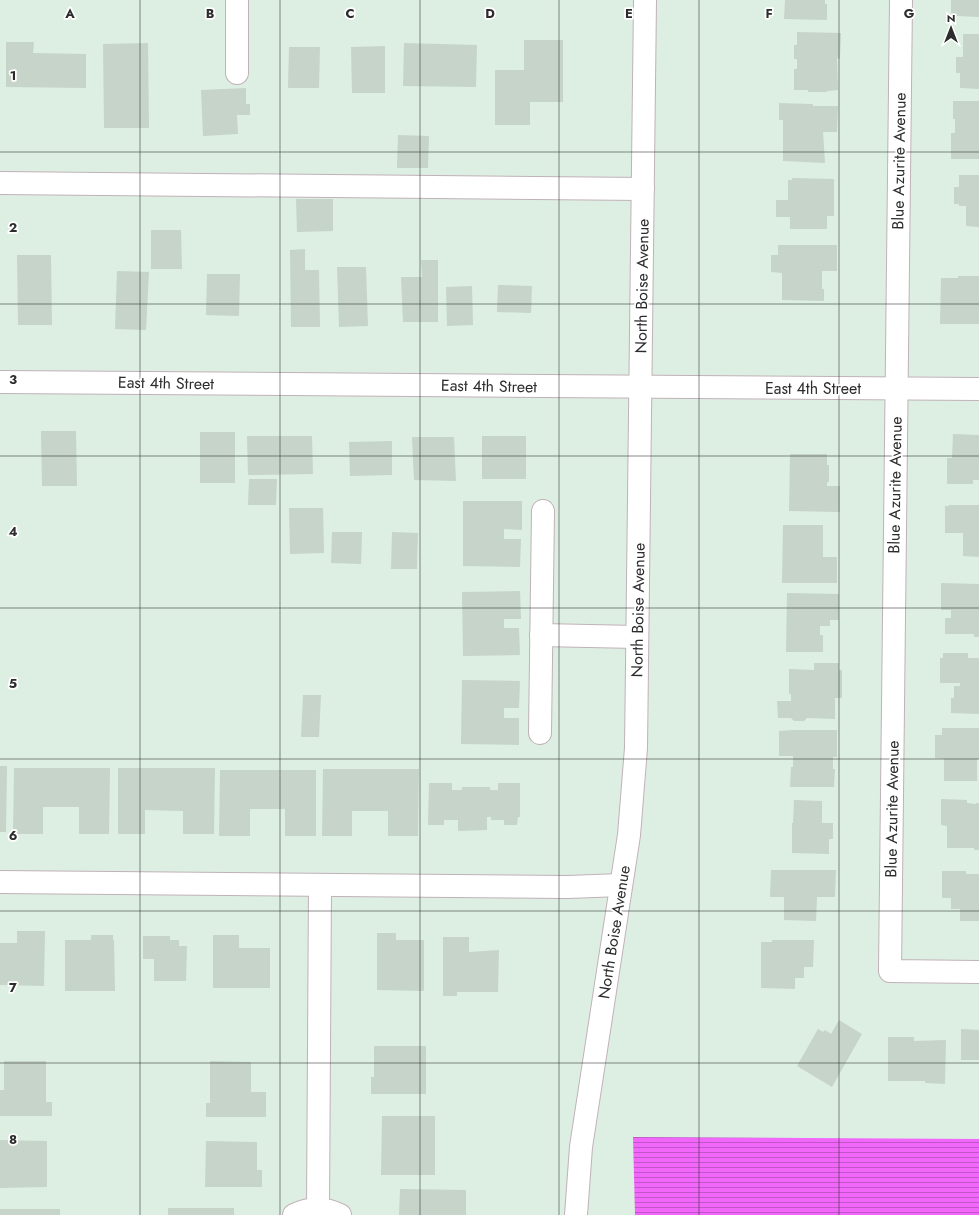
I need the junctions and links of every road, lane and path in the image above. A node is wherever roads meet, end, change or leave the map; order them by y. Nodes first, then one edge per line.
1 (237, 0) edge
2 (645, 0) edge
3 (901, 0) edge
4 (237, 73) dead end
5 (0, 183) edge
6 (643, 189) junction
7 (0, 382) edge
8 (641, 388) junction
9 (896, 388) junction
10 (979, 389) edge
11 (543, 511) dead end
12 (541, 635) junction
13 (637, 637) junction
14 (540, 733) dead end
15 (0, 882) edge
16 (621, 884) junction
17 (320, 885) junction
18 (979, 972) edge
19 (318, 1208) junction
20 (294, 1215) edge
21 (340, 1215) edge
22 (576, 1215) edge

1 - 4 street
2 - 6 street, North Boise Avenue
3 - 9 street, Blue Azurite Avenue
5 - 6 street
6 - 8 street, North Boise Avenue
7 - 8 street, East 4th Street
8 - 9 street, East 4th Street
8 - 13 street, North Boise Avenue
9 - 10 street, East 4th Street
9 - 18 street, Blue Azurite Avenue
11 - 12 street
12 - 13 street
12 - 14 street
13 - 16 street, North Boise Avenue
15 - 17 street
16 - 17 street
16 - 22 street, North Boise Avenue
17 - 19 street
19 - 20 street
19 - 21 street

